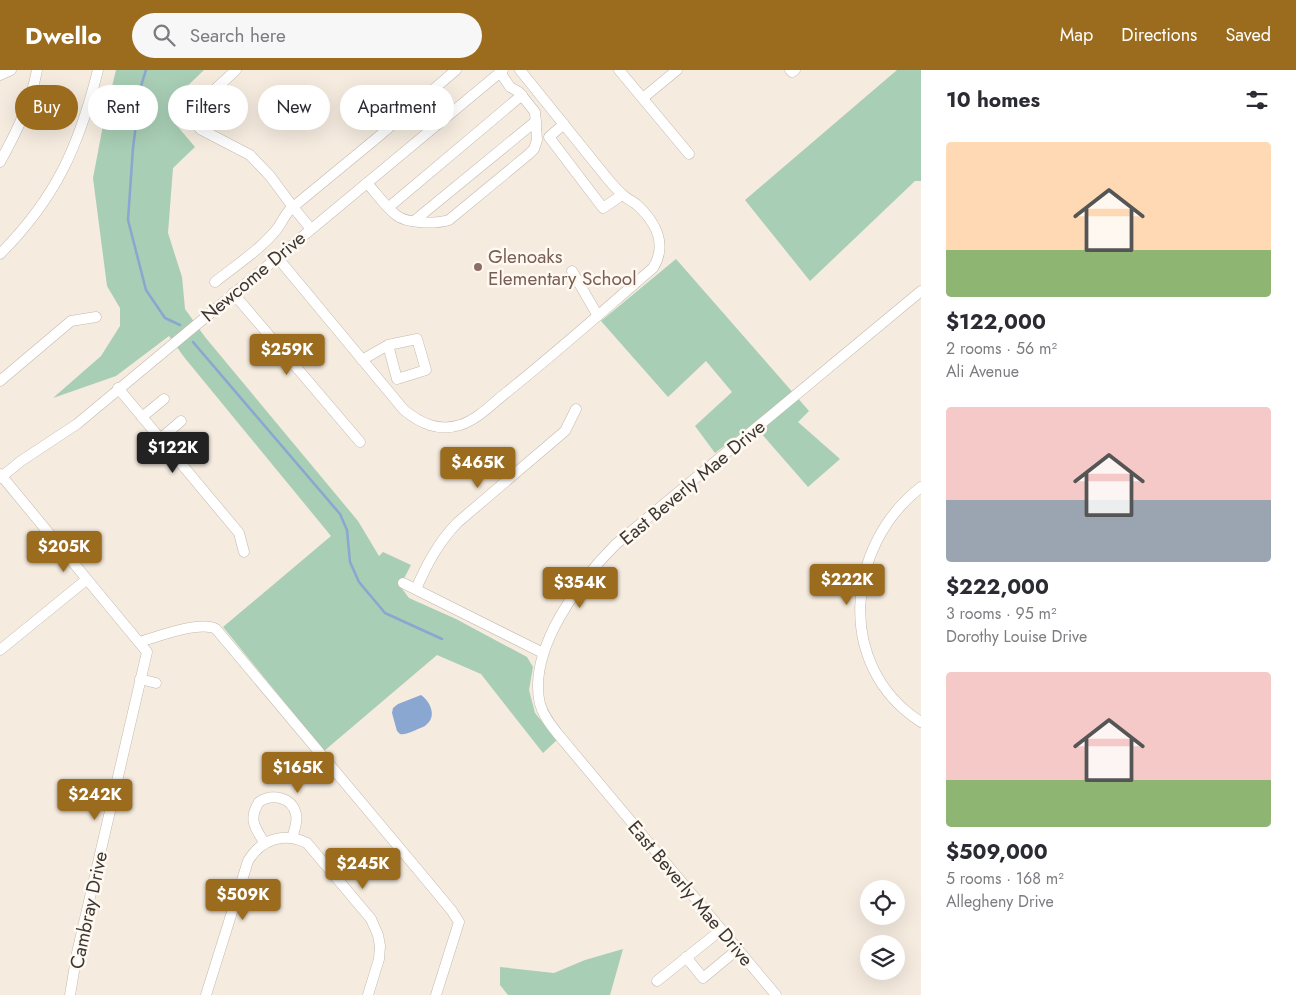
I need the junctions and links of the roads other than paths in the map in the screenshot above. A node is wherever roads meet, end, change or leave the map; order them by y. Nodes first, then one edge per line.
1 (11, 70) edge
2 (34, 70) edge
3 (98, 70) edge
4 (236, 70) edge
5 (456, 70) edge
6 (520, 70) edge
7 (619, 70) edge
8 (677, 70) edge
9 (502, 71) edge
10 (0, 75) edge
11 (522, 95) junction
12 (642, 98) junction
13 (536, 121) junction
14 (564, 124) junction
15 (689, 154) dead end
16 (0, 162) edge
17 (367, 182) junction
18 (622, 195) junction
19 (293, 207) junction
20 (389, 207) junction
21 (414, 221) junction
22 (311, 229) junction
23 (0, 254) edge
24 (276, 257) junction
25 (572, 271) dead end
26 (215, 282) dead end
27 (921, 291) edge
28 (233, 293) junction
29 (598, 316) junction
30 (96, 317) dead end
31 (388, 345) junction
32 (362, 360) junction
33 (0, 380) edge
34 (118, 388) junction
35 (164, 399) dead end
36 (576, 409) dead end
37 (142, 418) junction
38 (181, 420) dead end
39 (160, 439) junction
40 (200, 441) dead end
41 (360, 442) dead end
42 (179, 461) junction
43 (1, 476) edge
44 (921, 487) edge
45 (244, 552) dead end
46 (86, 580) junction
47 (404, 583) dead end
48 (416, 589) junction
49 (139, 642) junction
50 (0, 650) edge
51 (543, 653) junction
52 (140, 679) junction
53 (156, 683) dead end
54 (921, 722) edge
55 (292, 838) junction
56 (268, 841) junction
57 (721, 930) junction
58 (738, 949) junction
59 (686, 957) junction
60 (657, 980) dead end
61 (70, 995) edge
62 (206, 995) edge
63 (368, 995) edge
64 (436, 995) edge
65 (776, 995) edge

1 - 10 street
2 - 16 street
3 - 23 street
4 - 19 street
5 - 19 street
6 - 14 street
7 - 12 street
8 - 12 street
9 - 11 street
9 - 17 street, Newcome Drive
11 - 13 street
11 - 20 street
12 - 15 street
13 - 21 street
13 - 21 street
14 - 18 street
14 - 18 street
17 - 20 street
17 - 22 street, Newcome Drive
18 - 29 street
19 - 22 street
19 - 26 street
20 - 21 street
22 - 24 street, Newcome Drive
24 - 28 street, Newcome Drive
24 - 32 street
25 - 29 street
27 - 51 street, East Beverly Mae Drive
28 - 34 street, Newcome Drive
28 - 41 street
29 - 32 street
30 - 33 street
31 - 31 street
31 - 32 street
34 - 37 street
34 - 43 street, Newcome Drive
35 - 37 street
36 - 48 street
37 - 39 street
38 - 39 street
39 - 42 street
40 - 42 street
42 - 45 street
43 - 46 street, Cambray Drive
44 - 54 street
46 - 49 street, Cambray Drive
46 - 50 street
47 - 48 street
48 - 51 street
49 - 52 street, Cambray Drive
49 - 64 street
51 - 57 street, East Beverly Mae Drive
52 - 53 street
52 - 61 street, Cambray Drive
55 - 56 street
55 - 56 street
55 - 63 street
56 - 62 street
57 - 58 street, East Beverly Mae Drive
57 - 59 street
58 - 59 street
58 - 65 street, East Beverly Mae Drive
59 - 60 street

